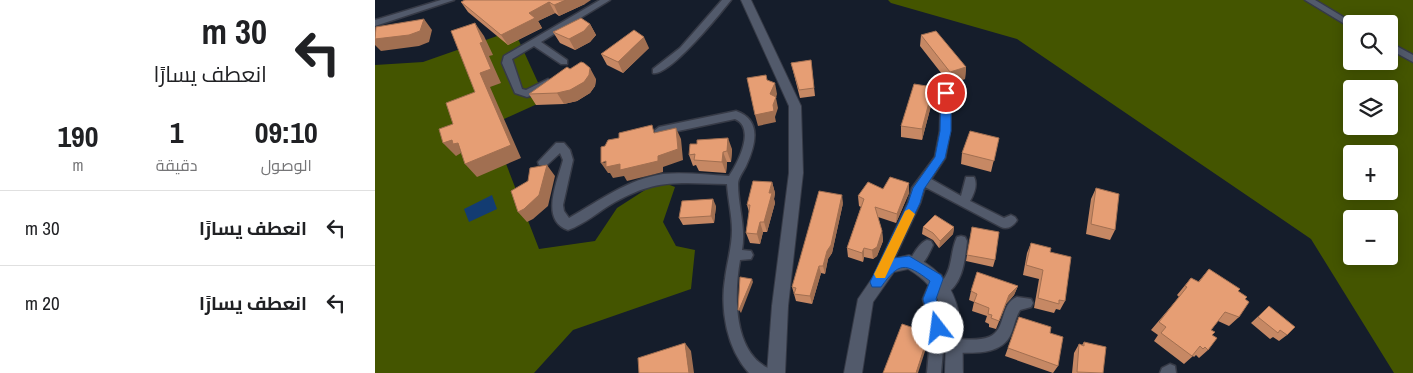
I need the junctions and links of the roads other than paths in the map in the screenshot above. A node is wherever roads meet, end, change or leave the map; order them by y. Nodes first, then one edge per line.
1 (450, 0) edge
2 (606, 0) edge
3 (727, 0) edge
4 (746, 0) edge
5 (1309, 0) edge
6 (1343, 19) edge
7 (375, 23) edge
8 (535, 41) junction
9 (517, 43) dead end
10 (1398, 50) edge
11 (1413, 59) edge
12 (564, 62) dead end
13 (656, 70) dead end
14 (555, 78) edge
15 (946, 93) dead end
16 (659, 131) edge
17 (543, 162) dead end
18 (732, 180) junction
19 (923, 180) junction
20 (970, 180) dead end
21 (963, 203) junction
22 (1011, 220) dead end
23 (961, 241) dead end
24 (927, 245) dead end
25 (734, 254) junction
26 (747, 255) dead end
27 (914, 264) junction
28 (877, 282) junction
29 (940, 284) junction
30 (1026, 304) dead end
31 (954, 346) junction
32 (763, 373) edge
33 (776, 373) edge
34 (853, 373) edge
35 (934, 373) edge
36 (954, 373) edge

1 - 7 street
2 - 8 street
3 - 13 street
4 - 33 street
5 - 6 street
8 - 9 street
8 - 12 street
8 - 14 street
10 - 11 street
15 - 19 street
16 - 18 street
17 - 18 street
18 - 25 street
19 - 21 street
19 - 28 street
20 - 21 street
21 - 22 street
23 - 29 street
24 - 27 street
25 - 26 street
25 - 32 street
27 - 28 street
27 - 29 street
28 - 34 street
29 - 31 street
29 - 35 street
30 - 31 street
31 - 36 street

